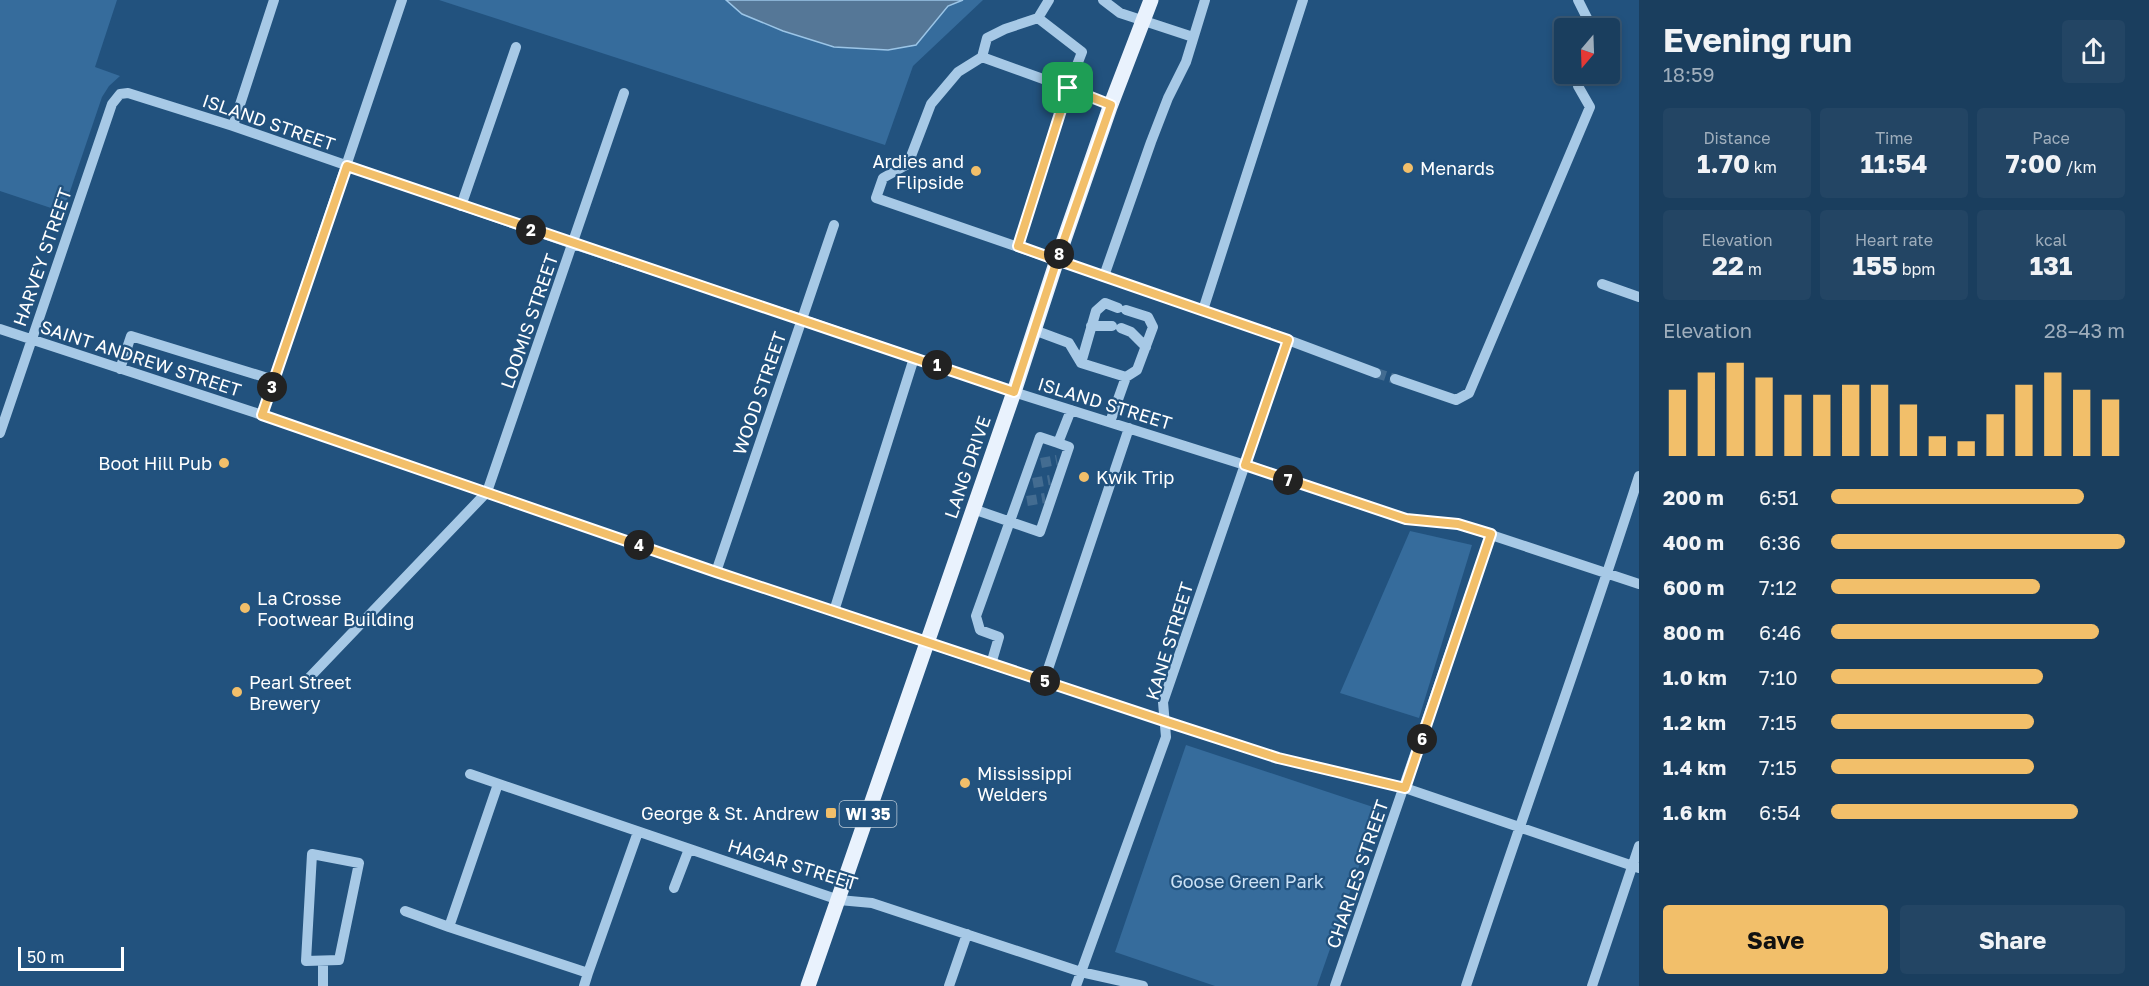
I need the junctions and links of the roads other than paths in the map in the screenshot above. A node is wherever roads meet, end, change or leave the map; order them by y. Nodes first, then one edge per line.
1 (274, 0) edge
2 (1049, 0) edge
3 (1103, 0) edge
4 (1151, 0) edge
5 (1205, 0) edge
6 (1303, 0) edge
7 (1578, 0) edge
8 (400, 5) edge
9 (1038, 18) junction
10 (1587, 18) edge
11 (1143, 21) junction
12 (1194, 38) junction
13 (516, 47) dead end
14 (982, 57) junction
15 (1578, 84) edge
16 (1068, 88) junction
17 (624, 93) dead end
18 (120, 94) joint
19 (1111, 105) junction
20 (233, 126) junction
21 (347, 166) junction
22 (461, 206) junction
23 (834, 225) dead end
24 (573, 244) junction
25 (1018, 246) junction
26 (1057, 260) junction
27 (1104, 276) junction
28 (1602, 284) dead end
29 (1639, 297) edge
30 (1203, 310) junction
31 (801, 319) junction
32 (1091, 327) junction
33 (0, 329) edge
34 (1034, 330) junction
35 (32, 340) junction
36 (1288, 340) junction
37 (1146, 347) junction
38 (914, 358) junction
39 (1081, 363) junction
40 (120, 369) junction
41 (1376, 372) tunnel mouth
42 (1126, 377) junction
43 (1395, 379) tunnel mouth
44 (274, 380) junction
45 (1014, 392) junction
46 (1071, 410) junction
47 (262, 415) junction
48 (1110, 422) junction
49 (1129, 428) junction
50 (0, 433) edge
51 (1058, 443) junction
52 (1245, 465) junction
53 (1639, 476) edge
54 (487, 492) junction
55 (973, 509) junction
56 (1010, 521) junction
57 (1491, 534) junction
58 (716, 572) junction
59 (1608, 573) junction
60 (1639, 584) edge
61 (834, 611) junction
62 (926, 642) junction
63 (991, 664) junction
64 (308, 679) dead end
65 (1044, 681) junction
66 (1164, 721) junction
67 (470, 774) dead end
68 (498, 784) junction
69 (1405, 788) junction
70 (1519, 826) junction
71 (638, 831) junction
72 (1639, 846) edge
73 (689, 849) junction
74 (1636, 867) edge
75 (674, 888) dead end
76 (839, 900) junction
77 (405, 911) dead end
78 (449, 927) junction
79 (967, 934) junction
80 (323, 961) junction
81 (1081, 972) junction
82 (588, 973) junction
83 (323, 986) edge
84 (584, 986) edge
85 (808, 986) edge
86 (949, 986) edge
87 (1076, 986) edge
88 (1143, 986) edge
89 (1335, 986) edge
90 (1466, 986) edge
91 (1592, 986) edge

1 - 20 street
2 - 9 street
3 - 11 street
4 - 11 main road, LANG DRIVE / WI 35
5 - 12 street
6 - 30 street
7 - 10 street
8 - 21 street
9 - 14 street
9 - 16 street
11 - 12 street
11 - 19 main road, LANG DRIVE / WI 35
12 - 27 street
13 - 22 street
14 - 16 street
14 - 25 street
15 - 43 street
16 - 19 street
16 - 25 street
17 - 24 street, LOOMIS STREET
18 - 20 street, ISLAND STREET
18 - 35 street, HARVEY STREET
19 - 26 main road, LANG DRIVE / WI 35
20 - 21 street, ISLAND STREET
21 - 22 street, ISLAND STREET
21 - 44 street
22 - 24 street, ISLAND STREET
23 - 31 street, WOOD STREET
24 - 31 street, ISLAND STREET
24 - 54 street, LOOMIS STREET
25 - 26 street
26 - 27 street
26 - 34 main road, LANG DRIVE / WI 35
27 - 30 street
28 - 29 street
30 - 36 street
31 - 38 street, ISLAND STREET
31 - 58 street, WOOD STREET
32 - 37 street
32 - 37 street
32 - 39 street
33 - 35 street, SAINT ANDREW STREET
34 - 39 street
34 - 45 main road, LANG DRIVE / WI 35
35 - 40 street, SAINT ANDREW STREET
35 - 50 street, HARVEY STREET
36 - 41 street
36 - 52 street, KANE STREET
37 - 42 street
38 - 45 street, ISLAND STREET
38 - 61 street
39 - 42 street
40 - 44 street
40 - 47 street, SAINT ANDREW STREET
42 - 48 street
44 - 47 street
45 - 46 street, ISLAND STREET
45 - 55 main road, LANG DRIVE / WI 35
46 - 48 street, ISLAND STREET
46 - 51 street
47 - 54 street, SAINT ANDREW STREET
48 - 49 street, ISLAND STREET
49 - 52 street, ISLAND STREET
49 - 65 street
51 - 56 street
51 - 56 street
52 - 57 street, ISLAND STREET
52 - 66 street, KANE STREET
53 - 59 street
54 - 58 street, SAINT ANDREW STREET
54 - 64 street
55 - 56 street
55 - 62 main road, LANG DRIVE / WI 35
56 - 63 street
57 - 59 street, ISLAND STREET
57 - 69 street, CHARLES STREET
58 - 61 street, SAINT ANDREW STREET
59 - 60 street, ISLAND STREET
59 - 70 street
61 - 62 street, SAINT ANDREW STREET
62 - 63 street, SAINT ANDREW STREET
62 - 76 main road, WI 35
63 - 65 street, SAINT ANDREW STREET
65 - 66 street, SAINT ANDREW STREET
66 - 69 street, SAINT ANDREW STREET
66 - 81 street, KANE STREET
67 - 68 street, HAGAR STREET
68 - 71 street, HAGAR STREET
68 - 78 street
69 - 70 street, SAINT ANDREW STREET
69 - 89 street, CHARLES STREET
70 - 74 street, SAINT ANDREW STREET
70 - 90 street
71 - 73 street, HAGAR STREET
71 - 82 street
72 - 74 street
73 - 75 street
73 - 76 street, HAGAR STREET
74 - 91 street
76 - 79 street, HAGAR STREET
76 - 85 main road, WI 35
77 - 78 street
78 - 82 street
79 - 81 street, HAGAR STREET
79 - 86 street
80 - 80 street
80 - 83 street
81 - 87 street, KANE STREET
81 - 88 street, HAGAR STREET
82 - 84 street

